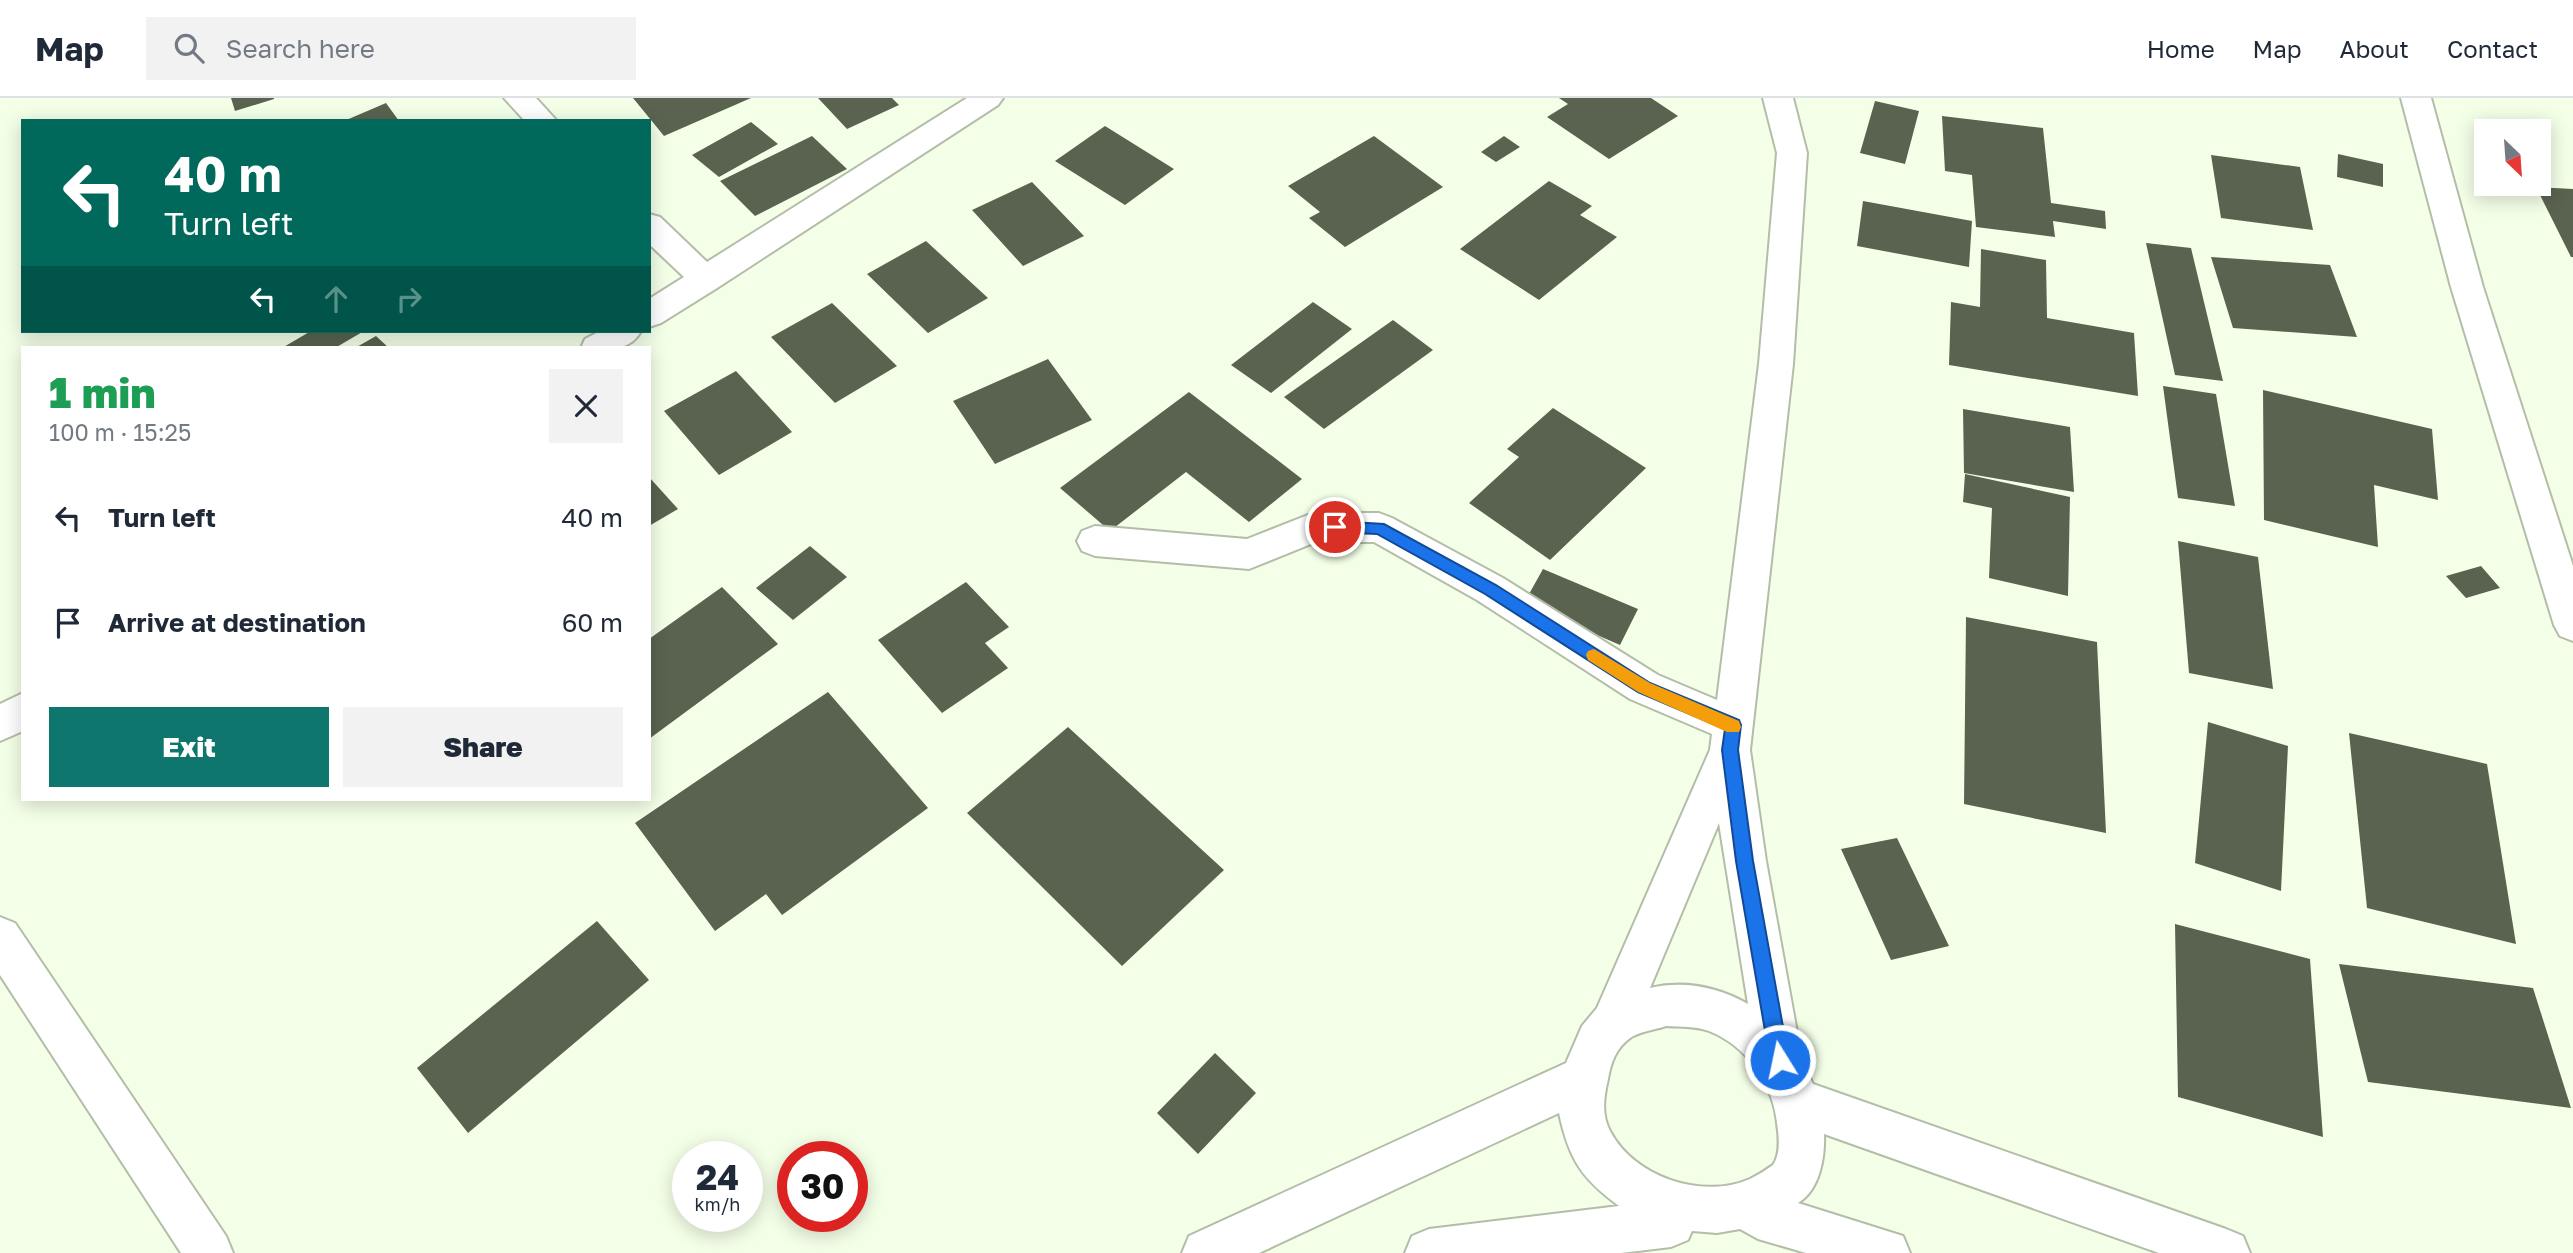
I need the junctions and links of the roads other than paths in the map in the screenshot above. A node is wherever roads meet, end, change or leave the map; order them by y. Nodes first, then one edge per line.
1 (519, 98) edge
2 (988, 98) edge
3 (1778, 98) edge
4 (2416, 98) edge
5 (540, 119) edge
6 (651, 227) edge
7 (706, 280) junction
8 (651, 315) edge
9 (622, 333) edge
10 (600, 346) edge
11 (1095, 541) dead end
12 (2573, 625) edge
13 (21, 711) edge
14 (0, 724) edge
15 (1732, 738) junction
16 (0, 937) edge
17 (1613, 1023) junction
18 (1780, 1060) junction
19 (1581, 1079) junction
20 (1799, 1102) junction
21 (1758, 1215) junction
22 (1671, 1223) junction
23 (209, 1253) edge
24 (1206, 1253) edge
25 (1429, 1253) edge
26 (1886, 1253) edge
27 (2226, 1253) edge

1 - 5 street
2 - 7 street
3 - 15 street
4 - 12 street
6 - 7 street
7 - 8 street
9 - 10 street
11 - 15 street
13 - 14 street
15 - 17 street
15 - 18 street
16 - 23 street
17 - 18 street
17 - 19 street
18 - 20 street
19 - 22 street
19 - 24 street
20 - 21 street
20 - 27 street
21 - 22 street
21 - 26 street
22 - 25 street

